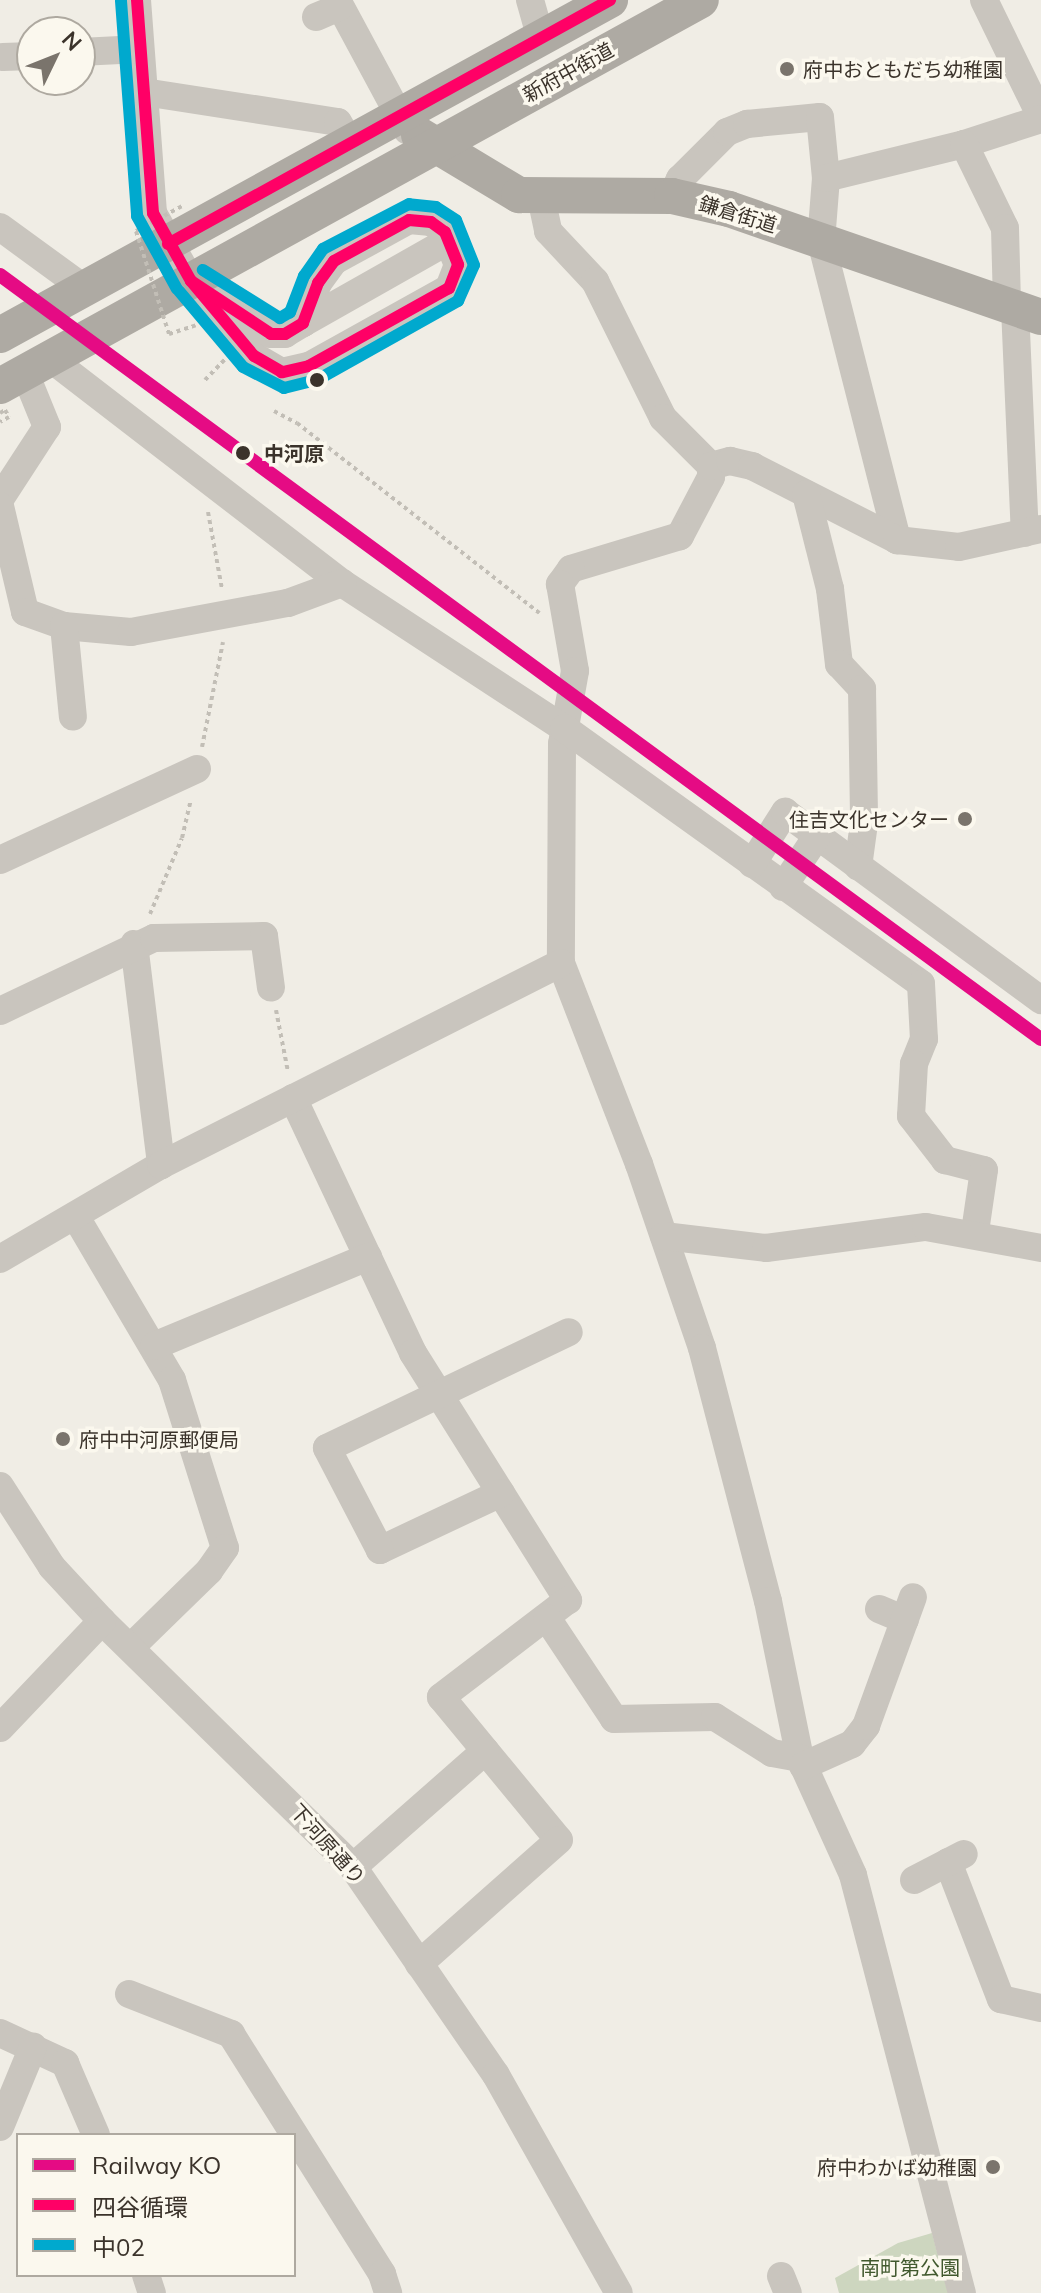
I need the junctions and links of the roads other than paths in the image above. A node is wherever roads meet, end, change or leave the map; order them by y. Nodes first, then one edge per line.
1 (137, 0) edge
2 (530, 0) edge
3 (610, 0) edge
4 (701, 0) edge
5 (984, 0) edge
6 (331, 8) edge
7 (541, 39) junction
8 (140, 49) junction
9 (96, 51) edge
10 (3, 57) dead end
11 (16, 57) edge
12 (144, 92) junction
13 (1041, 118) edge
14 (407, 128) junction
15 (350, 143) junction
16 (964, 144) junction
17 (826, 178) junction
18 (672, 196) junction
19 (541, 197) junction
20 (0, 227) edge
21 (450, 240) junction
22 (821, 241) junction
23 (168, 244) junction
24 (191, 281) junction
25 (85, 289) junction
26 (1021, 310) edge
27 (311, 314) junction
28 (0, 335) edge
29 (348, 345) junction
30 (25, 372) edge
31 (711, 466) junction
32 (806, 494) junction
33 (0, 499) edge
34 (0, 506) edge
35 (1033, 531) edge
36 (897, 540) junction
37 (342, 583) junction
38 (64, 626) junction
39 (73, 717) dead end
40 (564, 728) junction
41 (197, 769) dead end
42 (817, 836) junction
43 (0, 860) edge
44 (752, 864) junction
45 (858, 867) junction
46 (783, 887) junction
47 (134, 944) junction
48 (561, 963) junction
49 (271, 988) road end
50 (1041, 1000) edge
51 (0, 1011) edge
52 (293, 1098) junction
53 (161, 1165) junction
54 (76, 1217) junction
55 (975, 1232) junction
56 (664, 1236) junction
57 (1041, 1248) edge
58 (368, 1257) junction
59 (0, 1259) edge
60 (569, 1332) dead end
61 (154, 1346) junction
62 (442, 1397) junction
63 (0, 1486) edge
64 (501, 1493) junction
65 (558, 1609) junction
66 (899, 1609) dead end
67 (102, 1621) junction
68 (130, 1648) junction
69 (0, 1728) edge
70 (485, 1751) junction
71 (801, 1762) junction
72 (353, 1867) junction
73 (914, 1880) dead end
74 (419, 1964) junction
75 (129, 1994) dead end
76 (1041, 2008) edge
77 (0, 2033) edge
78 (33, 2047) junction
79 (0, 2127) edge
80 (95, 2133) edge
81 (293, 2133) edge
82 (296, 2137) edge
83 (388, 2293) edge
84 (619, 2293) edge
85 (962, 2293) edge

1 - 8 street
2 - 7 street
3 - 7 main road
4 - 14 main road, 新府中街道
5 - 13 street
6 - 14 street
7 - 14 main road
8 - 9 street
8 - 12 street
10 - 11 street
12 - 15 street
12 - 23 street
13 - 16 street
14 - 15 main road
14 - 19 main road, 鎌倉街道
14 - 24 main road
15 - 23 main road
16 - 17 street
16 - 26 street
17 - 18 street
17 - 22 street
18 - 19 main road, 鎌倉街道
18 - 22 main road, 鎌倉街道
19 - 31 street
20 - 25 street
21 - 27 street
21 - 27 street
21 - 29 street
22 - 26 main road, 鎌倉街道
22 - 36 street
23 - 24 street
23 - 25 main road
24 - 27 street
24 - 29 street
24 - 30 main road
25 - 28 main road
26 - 35 street
27 - 29 street
30 - 33 street
30 - 37 street
31 - 32 street
31 - 40 street
32 - 36 street
32 - 45 street
34 - 38 street
35 - 36 street
37 - 38 street
37 - 40 street
38 - 39 street
40 - 44 street
40 - 48 street
41 - 43 street
42 - 44 street
42 - 45 street
42 - 46 street
44 - 46 street
45 - 50 street
46 - 55 street
47 - 49 street
47 - 51 street
47 - 53 street
48 - 52 street
48 - 56 street
52 - 53 street
52 - 58 street
53 - 54 street
54 - 59 street
54 - 61 street
55 - 56 street
55 - 57 street
56 - 71 street
58 - 61 street
58 - 62 street
60 - 62 street
61 - 68 street
62 - 64 street
62 - 64 street
63 - 67 street, 下河原通り
64 - 65 street
65 - 70 street
65 - 71 street
66 - 71 street
67 - 68 street, 下河原通り
67 - 69 street
68 - 72 street, 下河原通り
70 - 72 street
70 - 74 street
71 - 85 street
72 - 74 street, 下河原通り
73 - 76 street
74 - 84 street, 下河原通り
75 - 81 street
77 - 78 street
78 - 79 street
78 - 80 street
82 - 83 street

